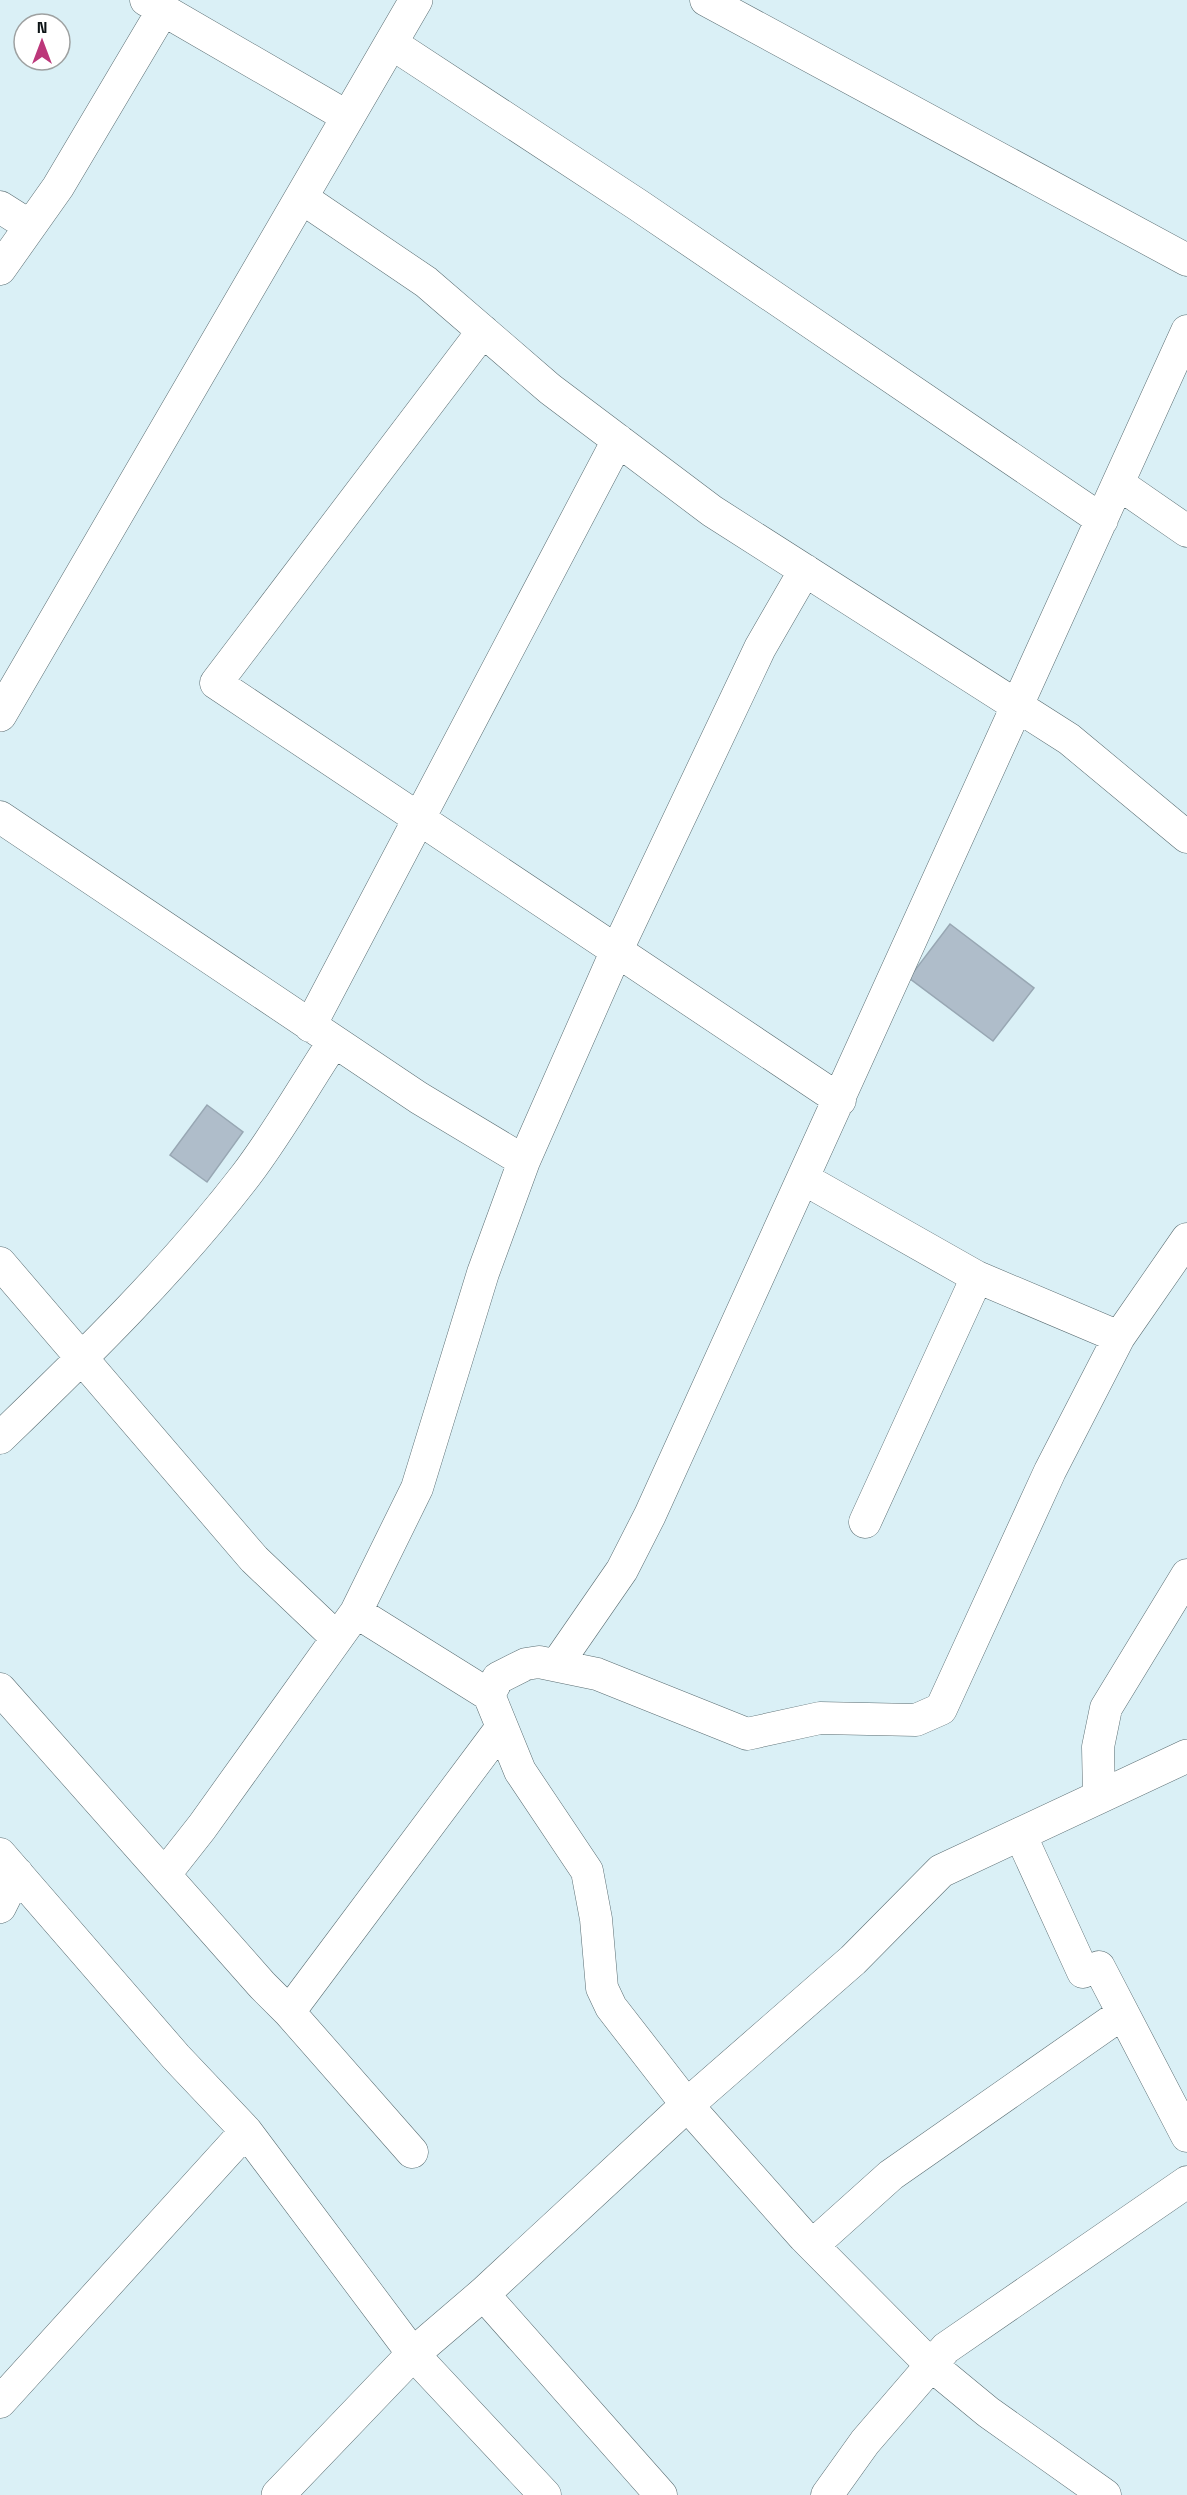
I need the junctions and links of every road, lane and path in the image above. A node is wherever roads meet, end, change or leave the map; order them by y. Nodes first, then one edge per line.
1 (416, 0) edge
2 (706, 0) edge
3 (154, 5) edge
4 (391, 43) junction
5 (348, 117) junction
6 (302, 198) junction
7 (0, 207) edge
8 (30, 226) junction
9 (1187, 260) edge
10 (0, 269) edge
11 (483, 331) junction
12 (1187, 331) edge
13 (618, 440) junction
14 (1119, 484) junction
15 (1102, 520) junction
16 (1187, 531) edge
17 (805, 570) junction
18 (1017, 706) junction
19 (0, 715) edge
20 (0, 817) edge
21 (419, 819) junction
22 (1187, 837) edge
23 (616, 952) junction
24 (322, 1034) junction
25 (840, 1100) junction
26 (525, 1161) junction
27 (804, 1179) junction
28 (1187, 1239) edge
29 (0, 1263) edge
30 (977, 1277) junction
31 (1119, 1337) junction
32 (82, 1359) junction
33 (0, 1438) edge
34 (865, 1522) dead end
35 (1187, 1575) edge
36 (356, 1612) junction
37 (337, 1638) junction
38 (557, 1664) junction
39 (0, 1689) edge
40 (489, 1695) junction
41 (502, 1726) junction
42 (1187, 1756) edge
43 (1099, 1797) junction
44 (1020, 1834) junction
45 (8, 1864) edge
46 (165, 1874) junction
47 (0, 1907) edge
48 (289, 2012) junction
49 (1123, 2013) junction
50 (687, 2105) junction
51 (246, 2132) junction
52 (1187, 2136) edge
53 (412, 2152) dead end
54 (1187, 2182) edge
55 (813, 2245) junction
56 (483, 2294) junction
57 (413, 2354) junction
58 (931, 2365) junction
59 (0, 2402) edge
60 (1088, 2490) edge
61 (278, 2495) edge
62 (545, 2495) edge
63 (662, 2495) edge
64 (826, 2495) edge

1 - 4 street
2 - 9 street
3 - 5 street
3 - 8 street
4 - 5 street
4 - 15 street
5 - 6 street
6 - 11 street
6 - 19 street
7 - 8 street
8 - 10 street
11 - 13 street
11 - 21 street
12 - 14 street
13 - 17 street
13 - 21 street
14 - 15 street
14 - 16 street
15 - 18 street
17 - 18 street
17 - 23 street
18 - 22 street
18 - 25 street
20 - 24 street
21 - 23 street
21 - 24 street
23 - 25 street
23 - 26 street
24 - 26 street
24 - 32 street
25 - 27 street
26 - 36 street
27 - 30 street
27 - 38 street
28 - 31 street
29 - 32 street
30 - 31 street
30 - 34 street
31 - 38 street
32 - 33 street
32 - 37 street
35 - 43 street
36 - 37 street
36 - 40 street
37 - 46 street
38 - 40 street
39 - 46 street
40 - 41 street
41 - 48 street
41 - 50 street
42 - 43 street
43 - 44 street
44 - 49 street
44 - 50 street
45 - 47 street
45 - 51 street
46 - 48 street
48 - 53 street
49 - 52 street
49 - 55 street
50 - 55 street
50 - 56 street
51 - 57 street
51 - 59 street
54 - 58 street
55 - 58 street
56 - 57 street
56 - 63 street
57 - 61 street
57 - 62 street
58 - 60 street
58 - 64 street

